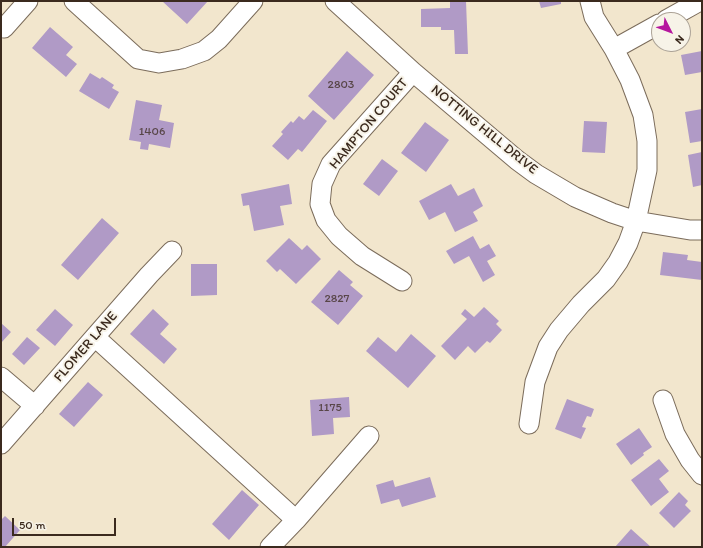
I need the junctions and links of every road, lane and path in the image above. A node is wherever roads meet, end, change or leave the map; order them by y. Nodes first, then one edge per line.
1 (28, 1) edge
2 (74, 1) edge
3 (253, 1) edge
4 (335, 1) edge
5 (590, 1) edge
6 (700, 1) edge
7 (680, 12) edge
8 (4, 28) dead end
9 (651, 28) edge
10 (614, 49) junction
11 (413, 72) junction
12 (636, 220) junction
13 (702, 230) edge
14 (172, 251) dead end
15 (402, 281) dead end
16 (95, 337) junction
17 (1, 377) edge
18 (664, 400) dead end
19 (35, 406) junction
20 (529, 424) dead end
21 (368, 436) dead end
22 (1, 444) edge
23 (702, 475) edge
24 (296, 520) junction
25 (270, 547) edge

1 - 8 street
2 - 3 street
4 - 11 street, NOTTING HILL DRIVE
5 - 10 street
6 - 7 street
9 - 10 street
10 - 12 street
11 - 12 street, NOTTING HILL DRIVE
11 - 15 street, HAMPTON COURT
12 - 13 street, NOTTING HILL DRIVE
12 - 20 street
14 - 16 street, FLOMER LANE
16 - 19 street, FLOMER LANE
16 - 24 street
17 - 19 street
18 - 23 street
19 - 22 street, FLOMER LANE
21 - 24 street
24 - 25 street

